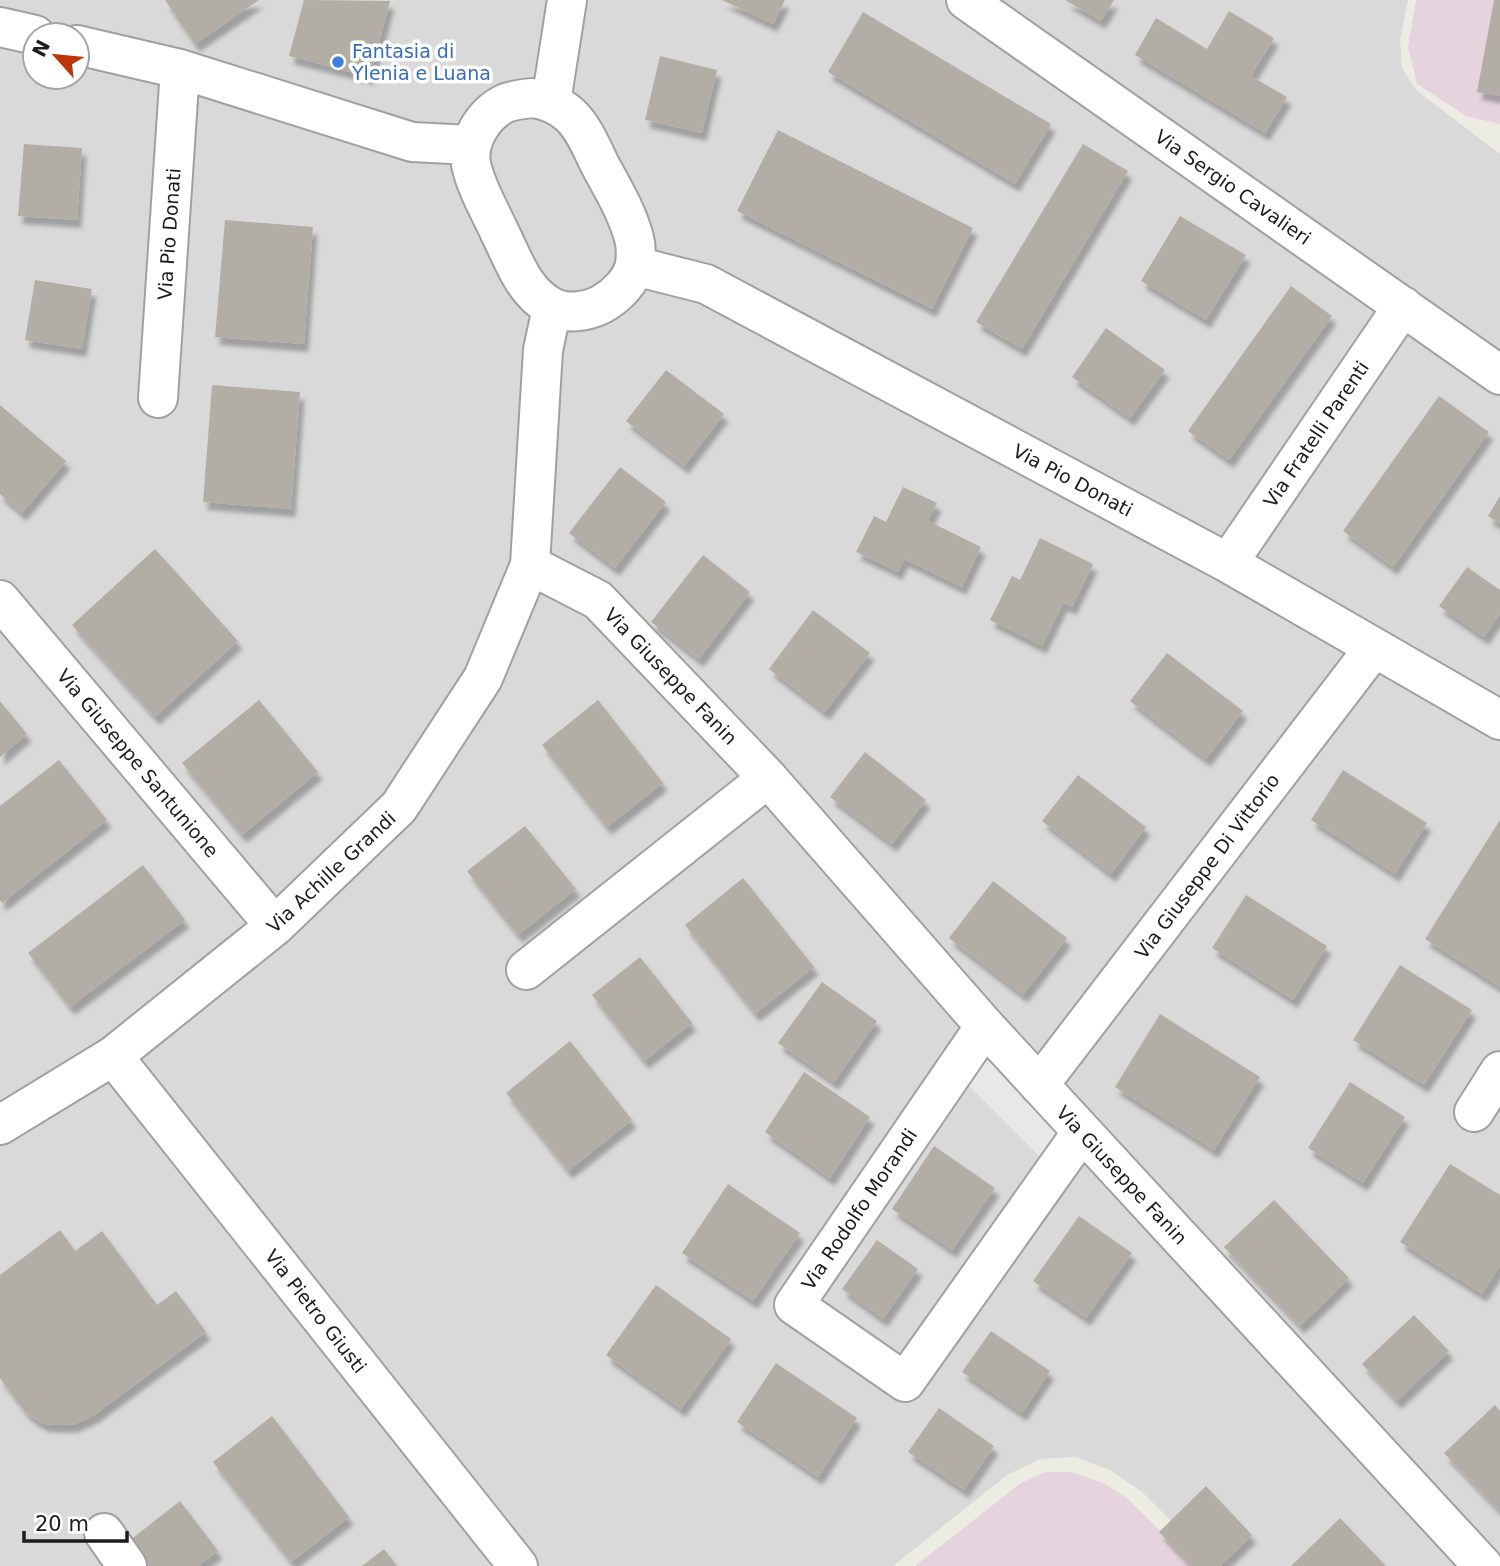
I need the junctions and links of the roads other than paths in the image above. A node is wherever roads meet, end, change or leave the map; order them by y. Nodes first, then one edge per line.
1 (14, 0) edge
2 (567, 0) edge
3 (966, 0) edge
4 (0, 25) edge
5 (21, 31) edge
6 (91, 48) edge
7 (180, 69) junction
8 (551, 102) junction
9 (471, 145) junction
10 (635, 266) junction
11 (1403, 306) junction
12 (552, 308) junction
13 (1500, 374) edge
14 (158, 398) dead end
15 (1228, 563) junction
16 (530, 565) junction
17 (0, 600) edge
18 (1374, 648) junction
19 (1500, 720) edge
20 (768, 778) junction
21 (275, 926) junction
22 (526, 970) dead end
23 (985, 1026) junction
24 (113, 1056) junction
25 (1500, 1071) edge
26 (1039, 1085) junction
27 (1474, 1112) dead end
28 (0, 1125) edge
29 (1082, 1132) junction
30 (104, 1533) dead end
31 (127, 1566) edge
32 (518, 1566) edge
33 (1483, 1566) edge

1 - 4 street
2 - 8 street
3 - 11 street, Via Sergio Cavalieri
4 - 5 street
6 - 7 street
7 - 9 street
7 - 14 street, Via Pio Donati
8 - 9 street
8 - 10 street
9 - 12 street
10 - 12 street
10 - 15 street, Via Pio Donati
11 - 13 street, Via Sergio Cavalieri
11 - 15 street, Via Fratelli Parenti
12 - 16 street, Via Achille Grandi
15 - 18 street, Via Pio Donati
16 - 20 street, Via Giuseppe Fanin
16 - 21 street, Via Achille Grandi
17 - 21 street, Via Giuseppe Santunione
18 - 19 street, Via Pio Donati
18 - 26 street, Via Giuseppe Di Vittorio
20 - 22 street
20 - 23 street, Via Giuseppe Fanin
21 - 24 street, Via Achille Grandi
23 - 26 street, Via Giuseppe Fanin
23 - 29 street, Via Rodolfo Morandi
24 - 28 street, Via Achille Grandi
24 - 32 street, Via Pietro Giusti
25 - 27 street
26 - 29 street, Via Giuseppe Fanin
29 - 33 street, Via Giuseppe Fanin
30 - 31 street

